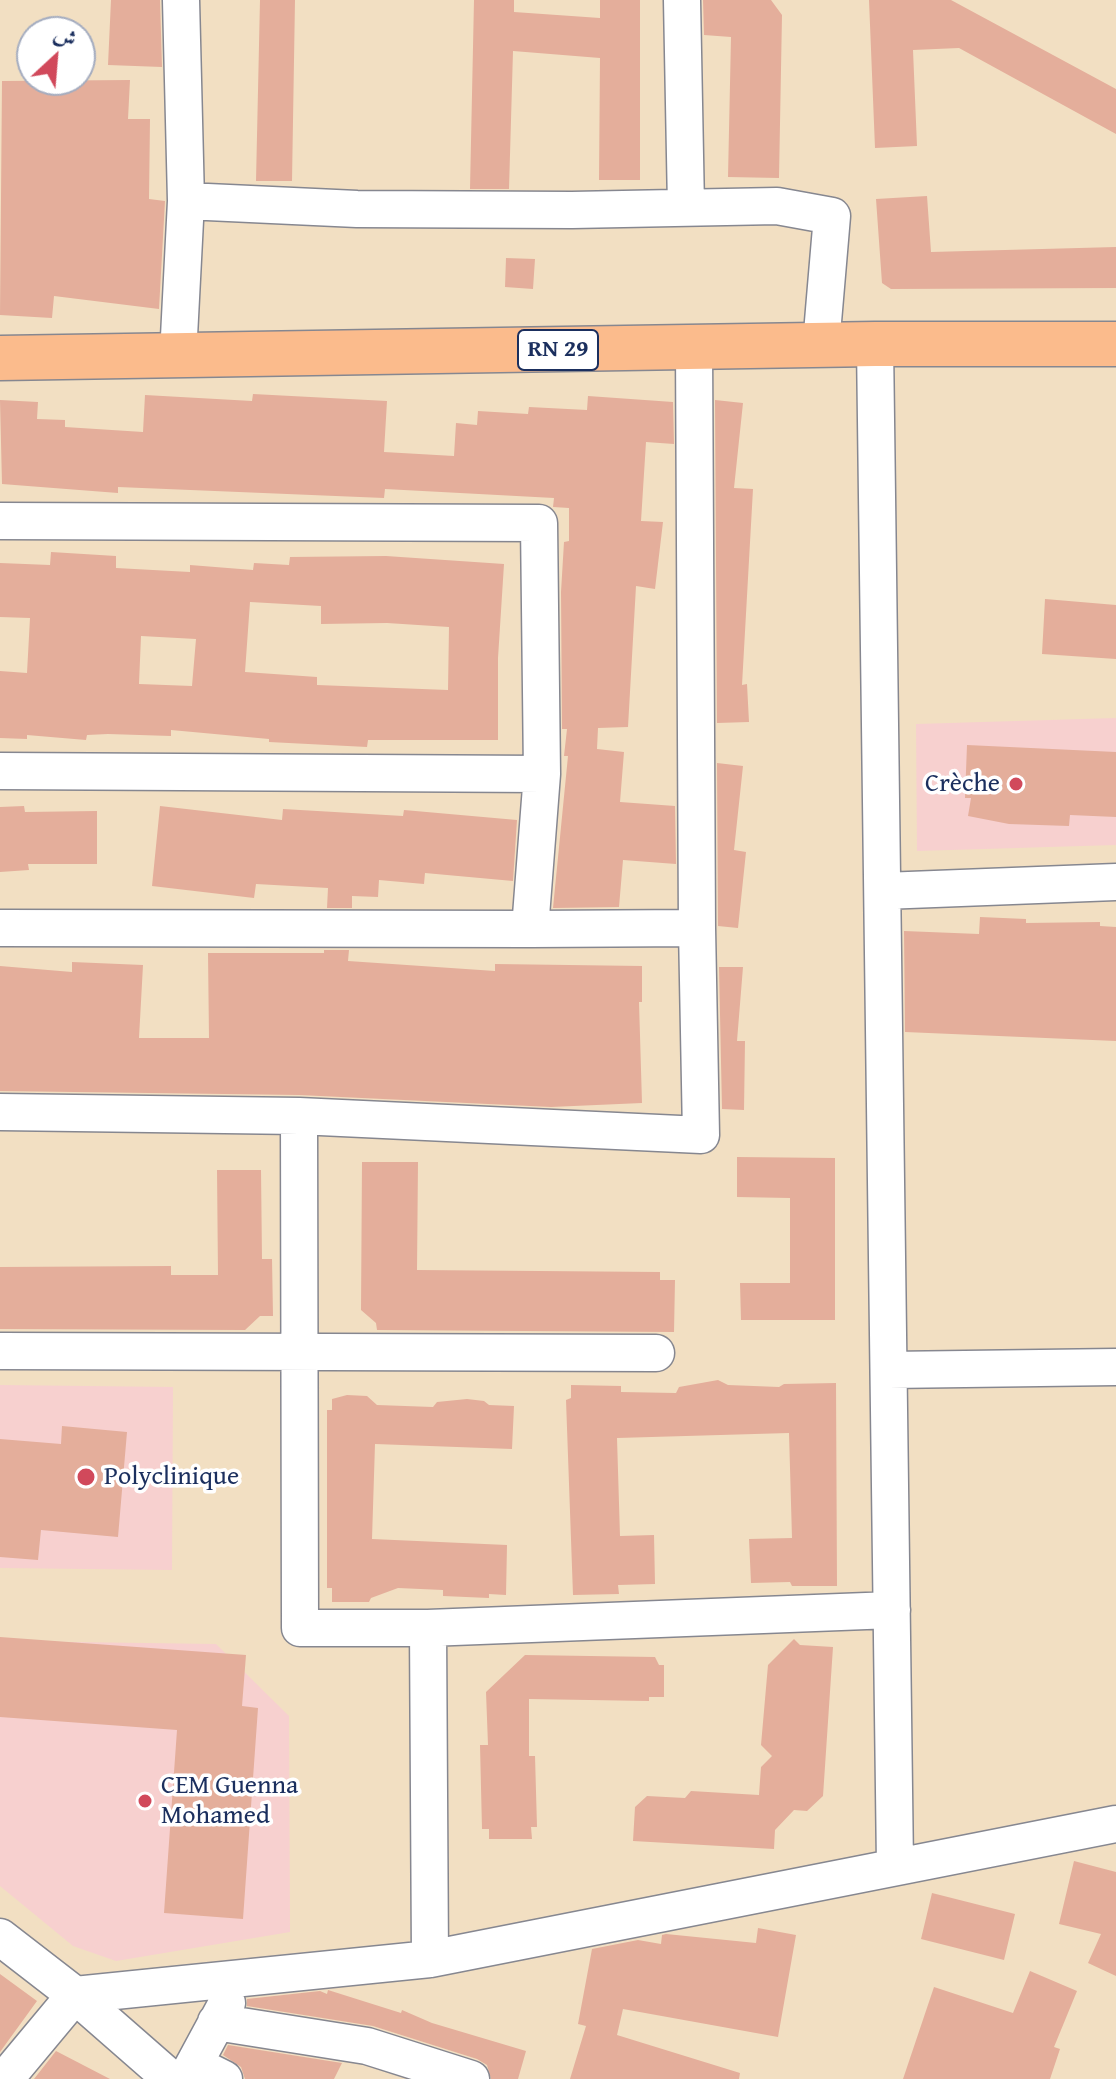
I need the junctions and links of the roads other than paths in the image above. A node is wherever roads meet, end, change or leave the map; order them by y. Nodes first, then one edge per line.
1 (181, 0) edge
2 (682, 0) edge
3 (186, 201) junction
4 (686, 207) junction
5 (875, 344) junction
6 (1116, 344) edge
7 (821, 345) junction
8 (694, 348) junction
9 (178, 356) junction
10 (0, 358) edge
11 (0, 521) edge
12 (0, 771) edge
13 (542, 774) junction
14 (1116, 882) edge
15 (883, 891) junction
16 (0, 928) edge
17 (697, 928) junction
18 (530, 929) junction
19 (0, 1112) edge
20 (299, 1116) junction
21 (0, 1351) edge
22 (298, 1352) junction
23 (656, 1353) dead end
24 (1116, 1367) edge
25 (889, 1370) junction
26 (892, 1610) junction
27 (428, 1628) junction
28 (1116, 1824) edge
29 (895, 1866) junction
30 (0, 1937) edge
31 (430, 1959) junction
32 (240, 1977) junction
33 (75, 1995) junction
34 (216, 2022) junction
35 (194, 2075) edge
36 (5, 2079) edge
37 (471, 2079) edge

1 - 3 street
2 - 4 street
3 - 4 street
3 - 9 street
4 - 7 street
5 - 6 main road, RN 29
5 - 7 main road, RN 29
5 - 15 street
7 - 8 main road, RN 29
8 - 9 main road, RN 29
8 - 17 street
9 - 10 main road, RN 29
11 - 13 street
12 - 13 street
13 - 18 street
14 - 15 street
15 - 25 street
16 - 18 street
17 - 18 street
17 - 20 street
19 - 20 street
20 - 22 street
21 - 22 street
22 - 23 street
22 - 27 street
24 - 25 street
25 - 26 street
26 - 27 street
26 - 29 street
27 - 31 street
28 - 29 street
29 - 31 street
30 - 33 street
31 - 32 street
32 - 33 street
32 - 34 street
33 - 35 street
33 - 36 street
34 - 35 street
34 - 37 street

